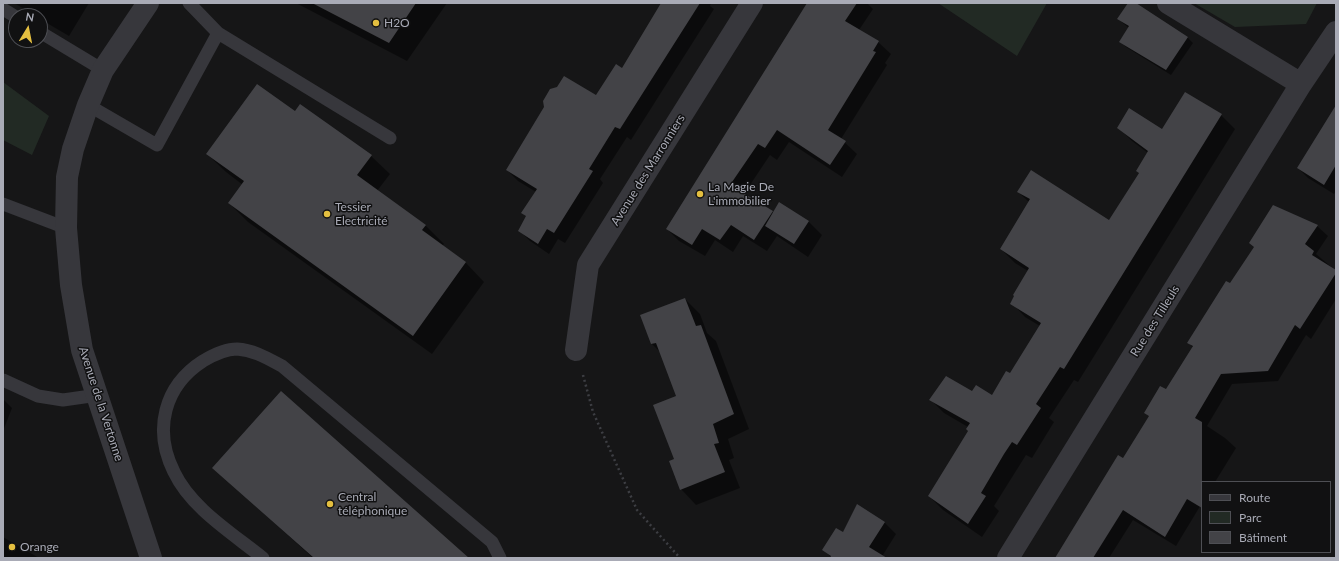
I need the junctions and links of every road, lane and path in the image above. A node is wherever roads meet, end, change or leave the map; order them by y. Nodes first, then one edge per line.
1 (148, 3) edge
2 (189, 3) edge
3 (752, 3) edge
4 (1168, 3) edge
5 (218, 33) junction
6 (1336, 33) edge
7 (48, 37) edge
8 (103, 70) junction
9 (1301, 84) junction
10 (88, 105) junction
11 (390, 138) dead end
12 (3, 204) edge
13 (66, 228) junction
14 (576, 350) joint
15 (3, 380) edge
16 (98, 395) junction
17 (151, 558) edge
18 (263, 558) edge
19 (500, 558) edge
20 (680, 558) edge
21 (1008, 558) edge

1 - 8 street, Avenue de la Vertonne
2 - 5 lane
3 - 14 street, Avenue des Marronniers
4 - 9 street
5 - 10 lane
5 - 11 lane
6 - 9 street, Rue des Tilleuls
7 - 8 lane
8 - 10 street, Avenue de la Vertonne
9 - 21 street, Rue des Tilleuls
10 - 13 street, Avenue de la Vertonne
12 - 13 lane
13 - 16 street, Avenue de la Vertonne
14 - 20 path
15 - 16 lane
16 - 17 street, Avenue de la Vertonne
18 - 19 lane

